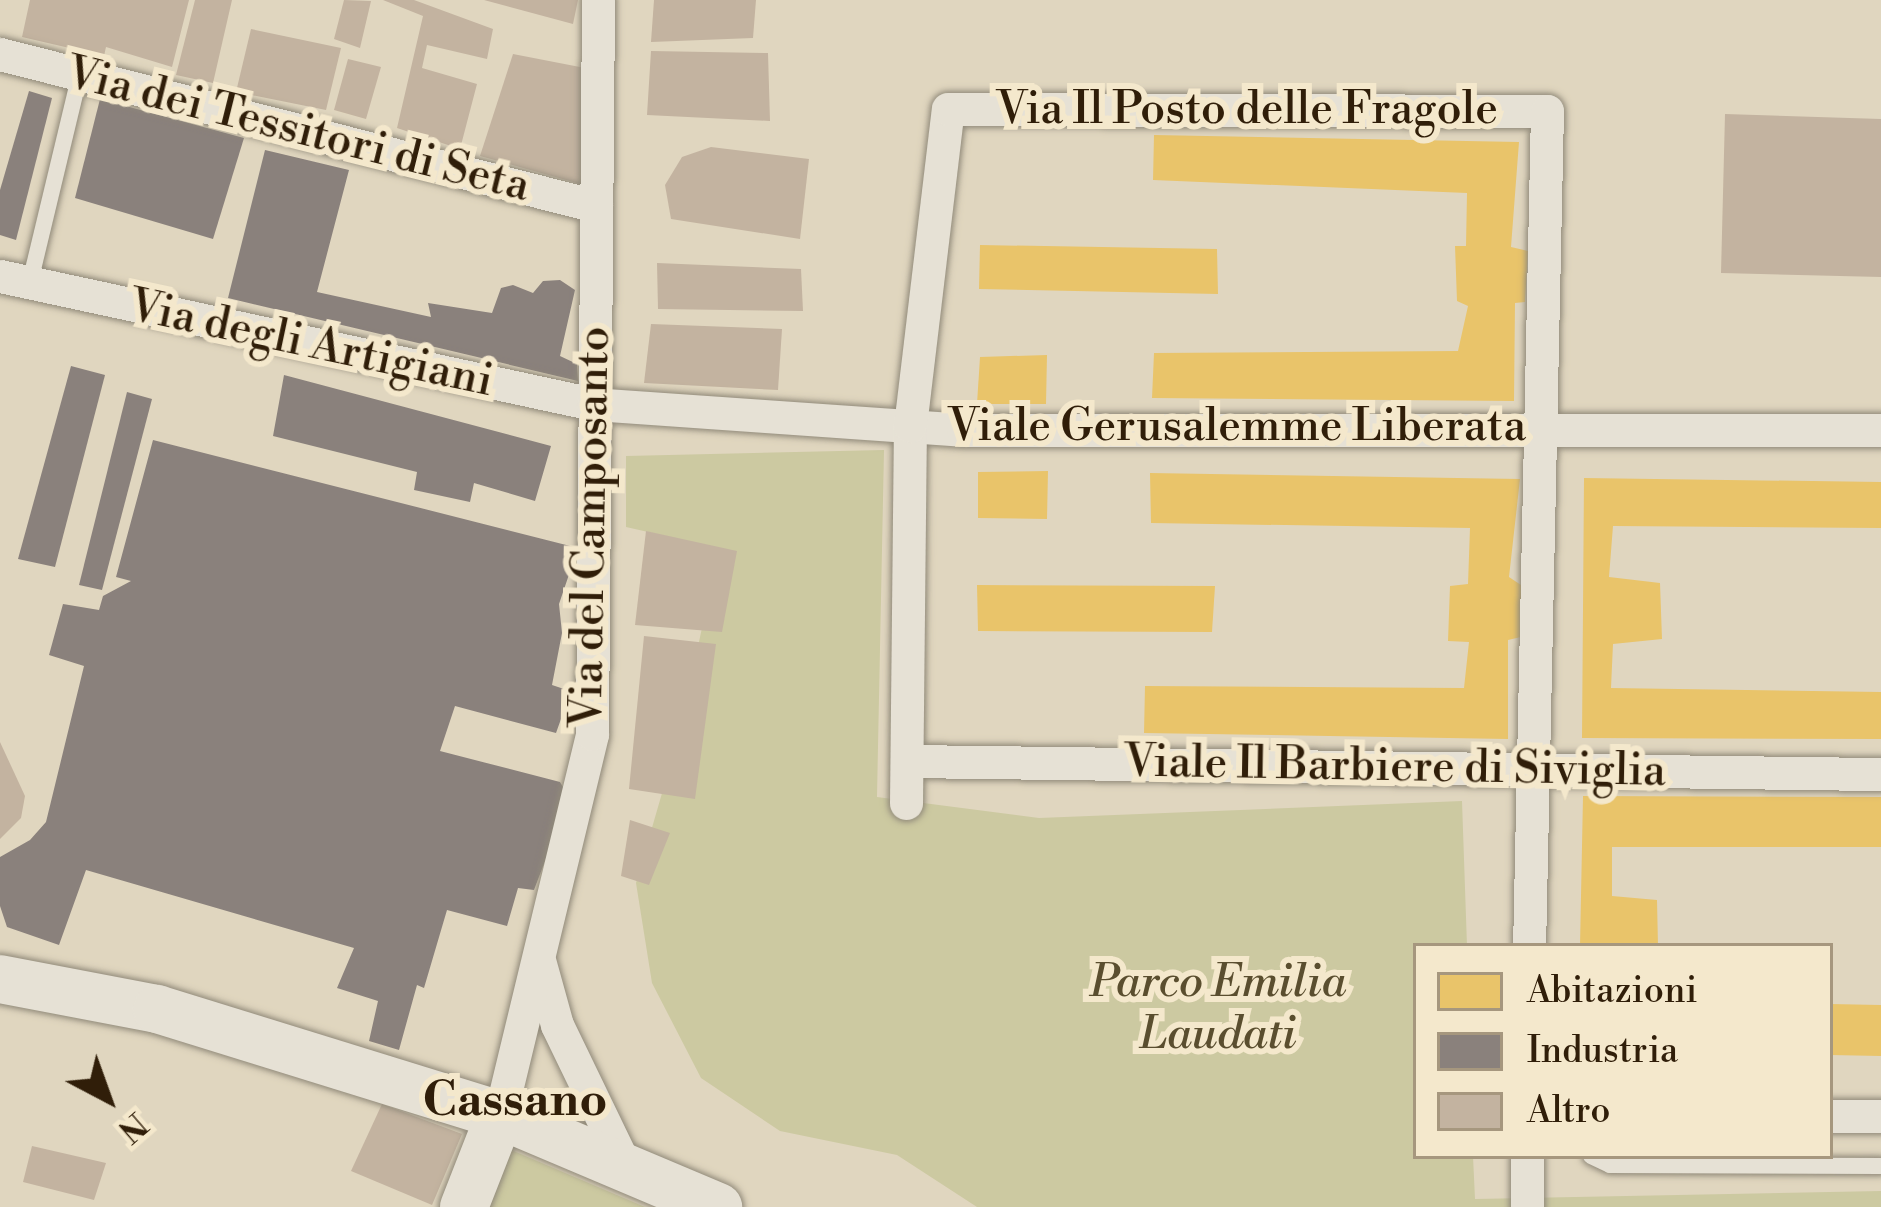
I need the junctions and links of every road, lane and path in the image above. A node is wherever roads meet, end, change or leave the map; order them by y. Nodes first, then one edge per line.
1 (598, 0) edge
2 (0, 54) edge
3 (80, 74) junction
4 (596, 206) junction
5 (15, 279) edge
6 (593, 404) junction
7 (910, 426) junction
8 (1538, 427) junction
9 (1881, 430) edge
10 (908, 761) junction
11 (1532, 768) junction
12 (1881, 774) edge
13 (907, 803) dead end
14 (1529, 943) edge
15 (538, 956) junction
16 (5, 970) edge
17 (500, 1115) junction
18 (1833, 1116) edge
19 (1881, 1116) edge
20 (1527, 1159) edge
21 (1597, 1159) edge
22 (1881, 1166) edge
23 (626, 1168) junction
24 (464, 1207) edge
25 (718, 1207) edge
26 (1527, 1207) edge

1 - 4 street, Via del Camposanto
2 - 3 street, Via dei Tessitori di Seta
3 - 4 street, Via dei Tessitori di Seta
3 - 5 lane, Via degli Artigiani
4 - 6 street, Via del Camposanto
5 - 6 street, Via degli Artigiani
6 - 7 street, Viale Gerusalemme Liberata
6 - 15 street, Via del Camposanto
7 - 8 street, Viale Gerusalemme Liberata
7 - 8 street, Via Il Posto delle Fragole
7 - 10 street
8 - 9 street, Viale Gerusalemme Liberata
8 - 11 street
10 - 11 street, Viale Il Barbiere di Siviglia
10 - 13 street
11 - 12 street, Viale Il Barbiere di Siviglia
11 - 14 street
15 - 17 street, Via del Camposanto
15 - 23 street
16 - 17 main road
17 - 23 main road
17 - 24 main road
18 - 19 street
20 - 26 street
21 - 22 lane
23 - 25 main road

